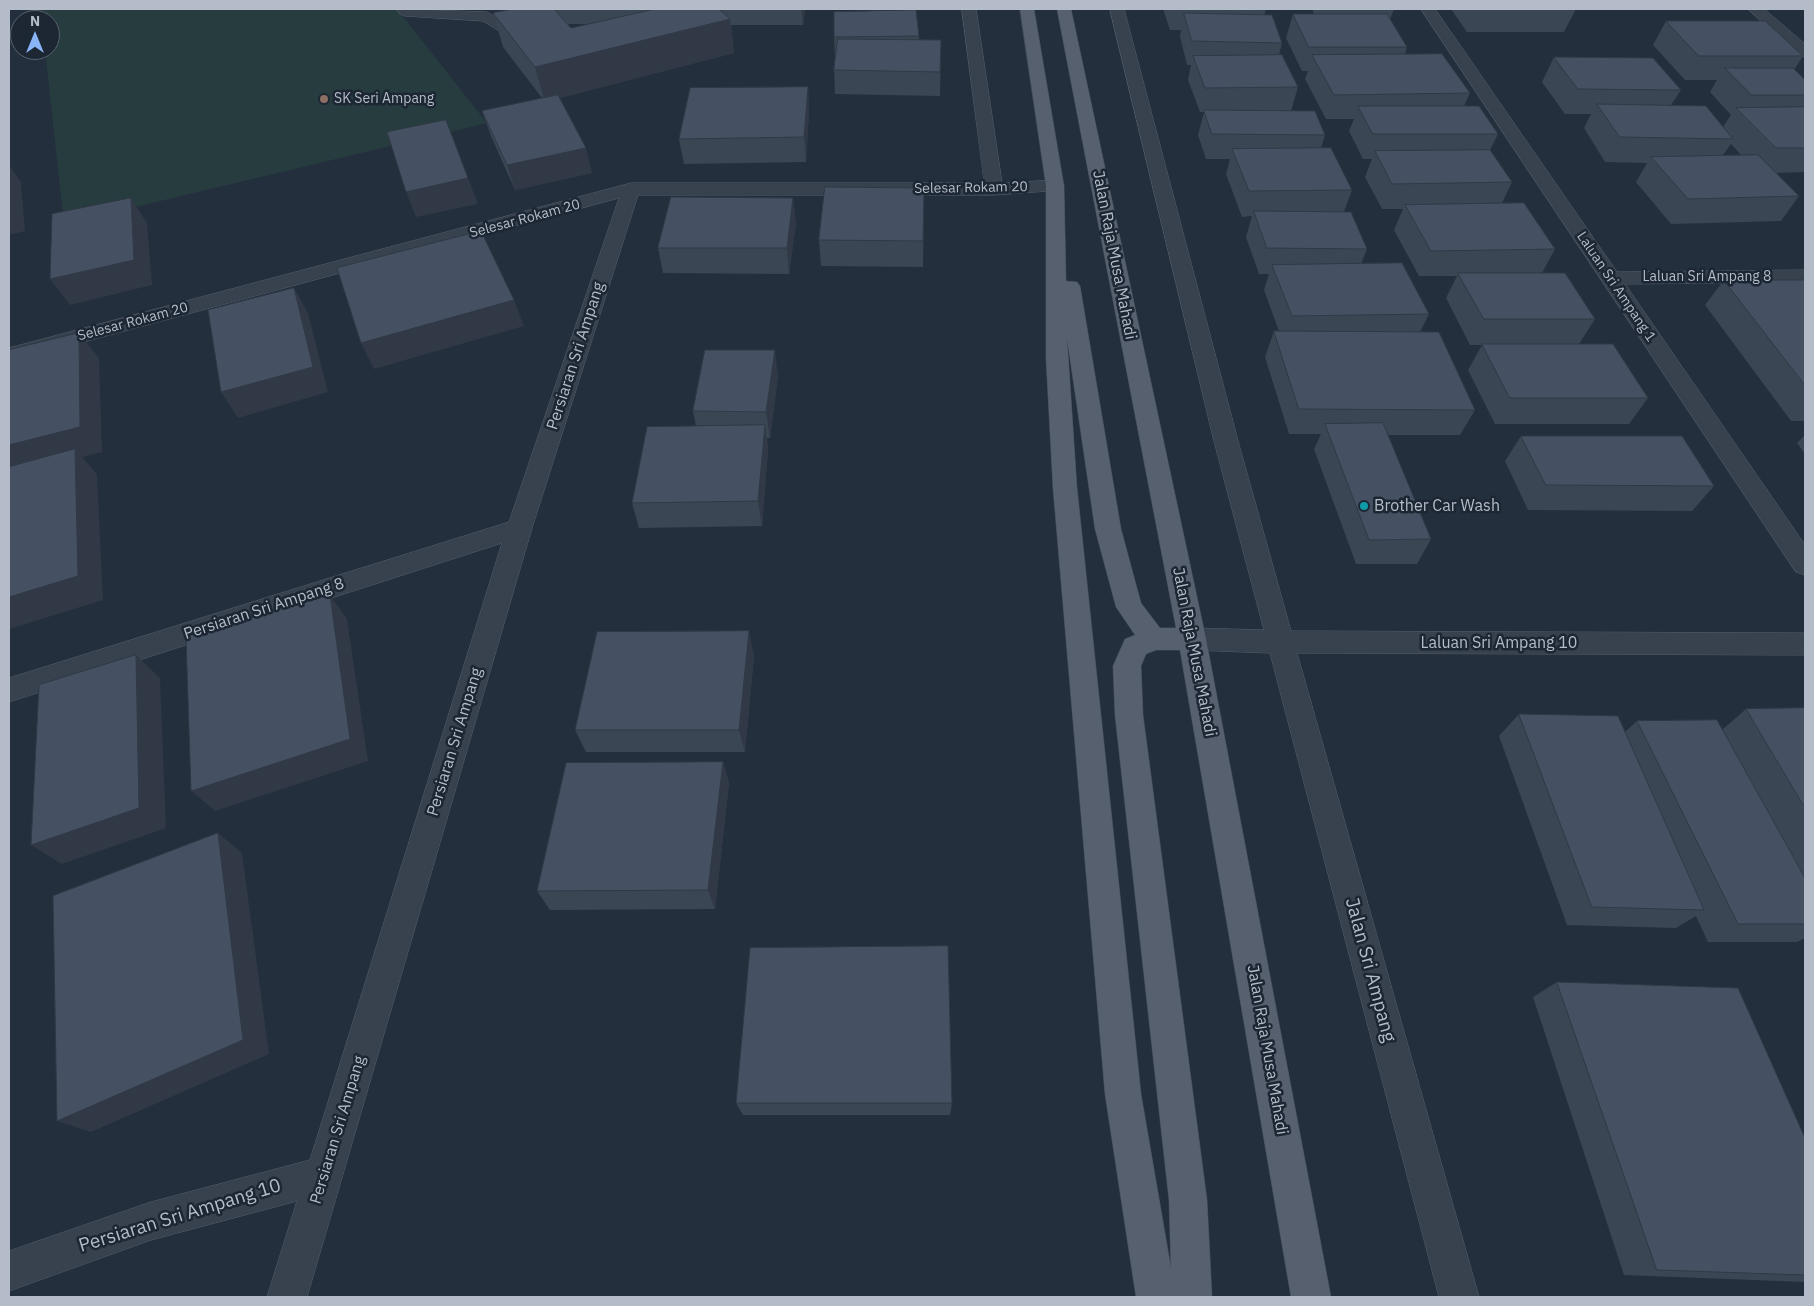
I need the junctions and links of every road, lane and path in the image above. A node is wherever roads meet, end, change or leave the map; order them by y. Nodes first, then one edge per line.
1 (404, 9) edge
2 (969, 9) edge
3 (1027, 9) edge
4 (1064, 9) edge
5 (1117, 9) edge
6 (1428, 9) edge
7 (1755, 9) edge
8 (548, 33) edge
9 (1805, 52) edge
10 (1055, 186) junction
11 (631, 189) junction
12 (994, 190) junction
13 (1805, 276) edge
14 (1610, 278) junction
15 (9, 355) edge
16 (519, 528) junction
17 (1805, 566) edge
18 (1153, 639) junction
19 (1192, 639) junction
20 (1282, 642) junction
21 (1805, 644) edge
22 (9, 690) edge
23 (324, 1175) junction
24 (9, 1270) edge
25 (286, 1297) edge
26 (1156, 1297) edge
27 (1192, 1297) edge
28 (1312, 1297) edge
29 (1459, 1297) edge

1 - 8 street
2 - 12 street
3 - 10 main road
4 - 19 main road, Jalan Raja Musa Mahadi
5 - 20 street, Jalan Sri Ampang
6 - 14 street, Laluan Sri Ampang 1
7 - 9 street
10 - 12 street, Selesar Rokam 20
10 - 18 main road
10 - 26 main road
11 - 12 street, Selesar Rokam 20
11 - 15 street, Selesar Rokam 20
11 - 16 street, Persiaran Sri Ampang
13 - 14 street, Laluan Sri Ampang 8
14 - 17 street, Laluan Sri Ampang 1
16 - 22 street, Persiaran Sri Ampang 8
16 - 23 street, Persiaran Sri Ampang
18 - 19 main road
18 - 27 main road
19 - 20 street, Laluan Sri Ampang 10
19 - 28 main road, Jalan Raja Musa Mahadi
20 - 21 street, Laluan Sri Ampang 10
20 - 29 street, Jalan Sri Ampang
23 - 24 street, Persiaran Sri Ampang 10
23 - 25 street, Persiaran Sri Ampang

